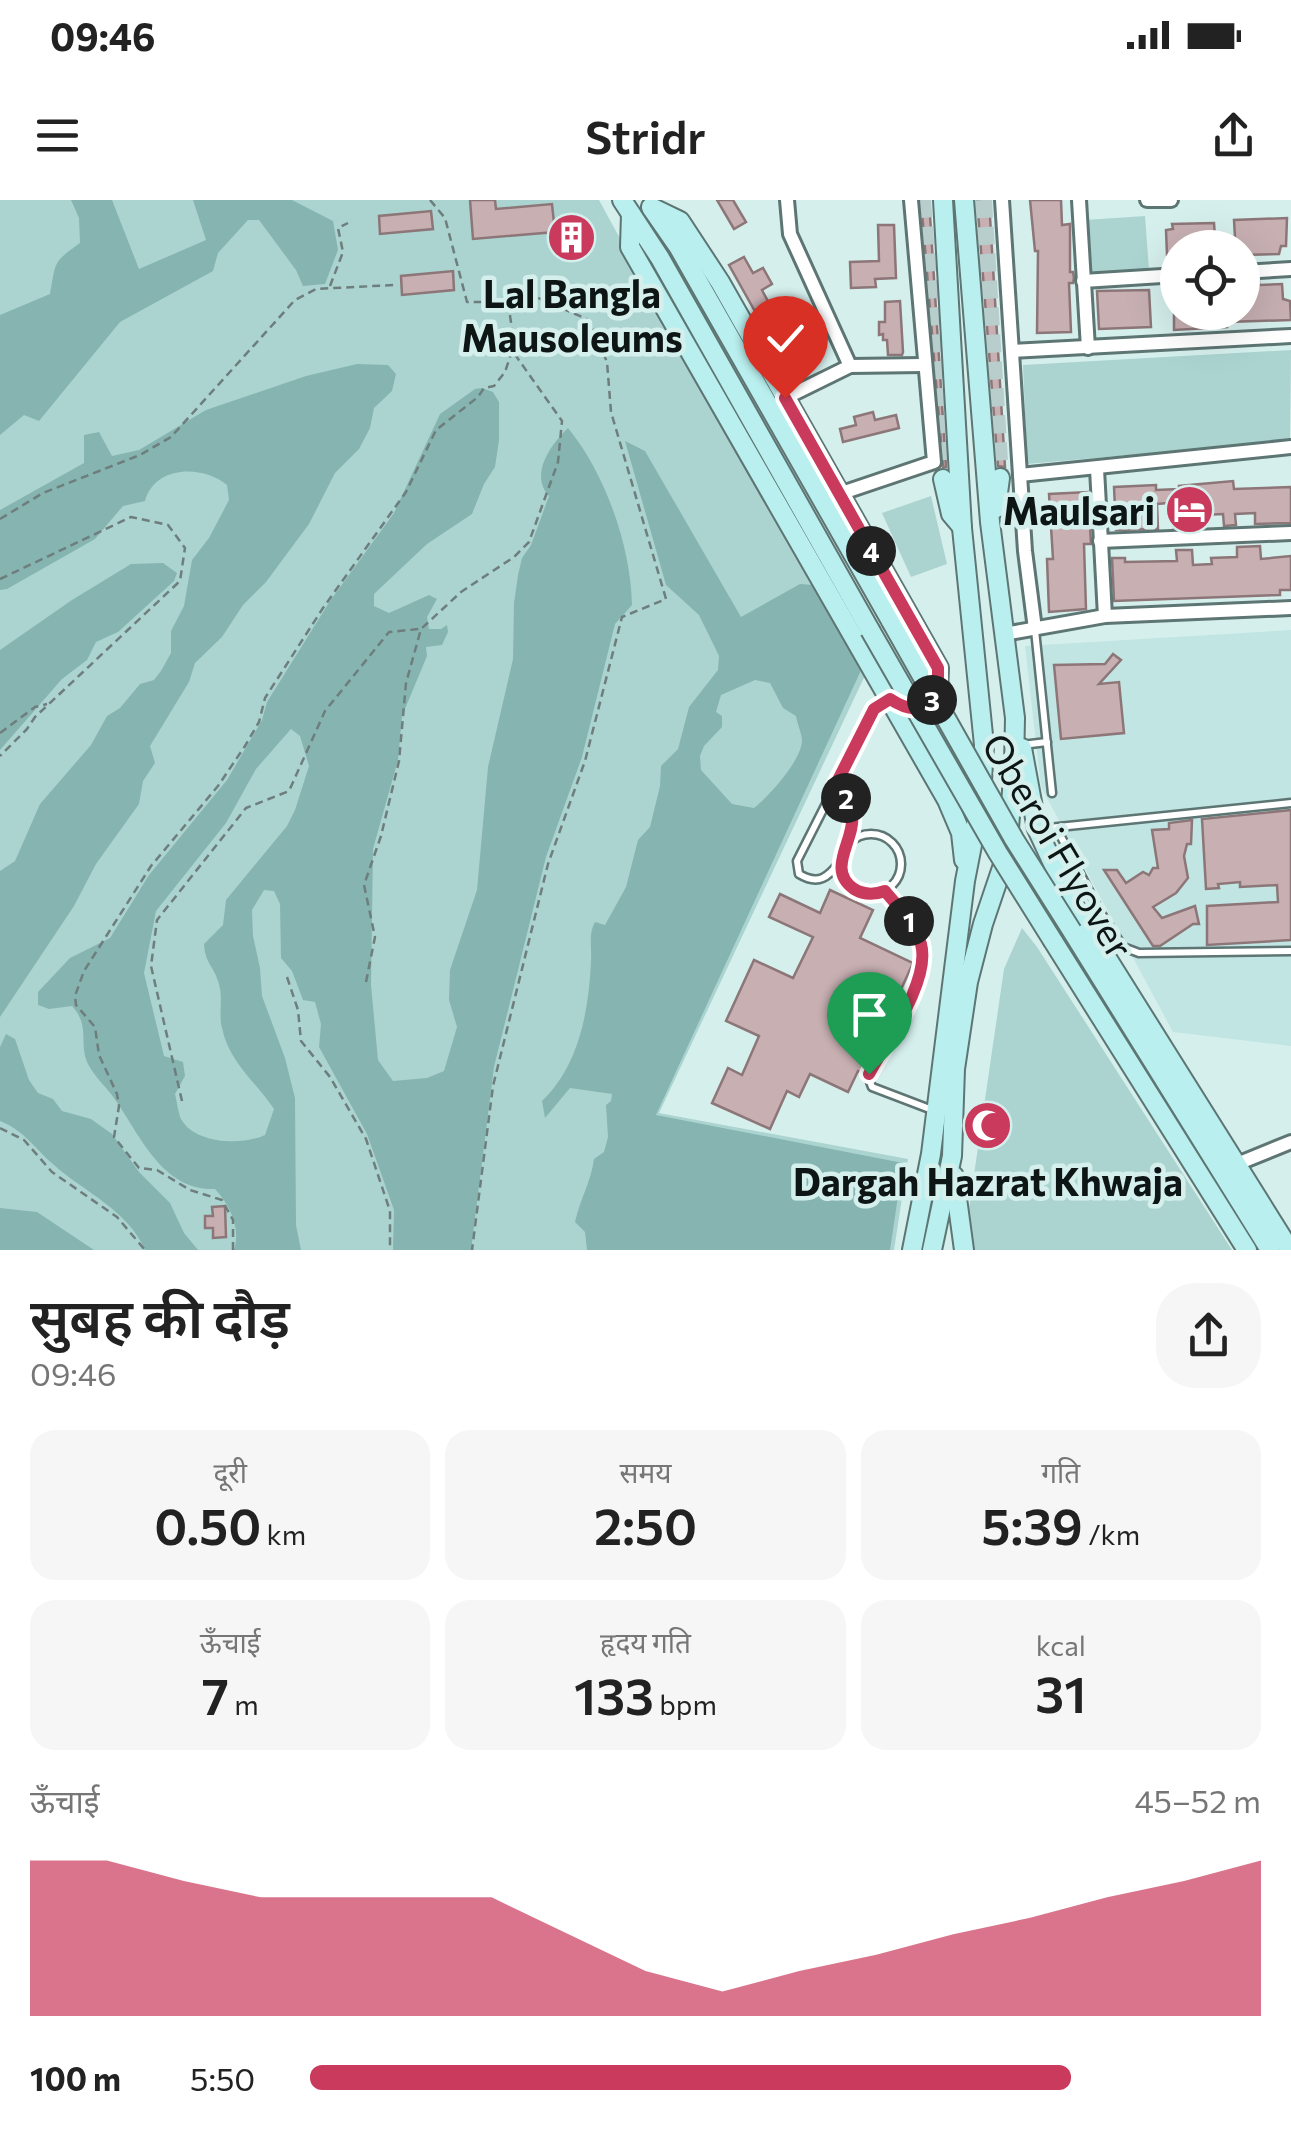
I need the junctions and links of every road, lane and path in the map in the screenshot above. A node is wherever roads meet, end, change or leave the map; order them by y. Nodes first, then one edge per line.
1 (430, 200) edge
2 (787, 200) edge
3 (910, 200) edge
4 (943, 200) edge
5 (964, 200) edge
6 (1002, 200) edge
7 (1080, 200) edge
8 (1147, 200) edge
9 (1171, 200) edge
10 (649, 204) edge
11 (627, 207) edge
12 (348, 222) dead end
13 (1291, 269) edge
14 (1260, 271) edge
15 (1160, 276) edge
16 (1083, 280) junction
17 (394, 285) dead end
18 (330, 288) junction
19 (508, 302) junction
20 (1291, 336) edge
21 (515, 342) junction
22 (1088, 348) junction
23 (1012, 351) junction
24 (923, 365) junction
25 (850, 366) junction
26 (785, 398) junction
27 (1291, 447) edge
28 (1097, 469) junction
29 (1020, 475) junction
30 (1000, 478) tunnel mouth
31 (943, 479) tunnel mouth
32 (839, 494) junction
33 (0, 519) edge
34 (990, 522) junction
35 (962, 528) junction
36 (1291, 533) edge
37 (1100, 540) junction
38 (0, 579) edge
39 (1291, 608) edge
40 (1104, 616) junction
41 (421, 629) junction
42 (1035, 629) junction
43 (1004, 634) junction
44 (890, 699) junction
45 (48, 704) junction
46 (1015, 718) junction
47 (0, 733) edge
48 (1047, 742) junction
49 (1021, 745) junction
50 (0, 756) edge
51 (835, 786) junction
52 (1052, 792) dead end
53 (1291, 803) edge
54 (1056, 828) junction
55 (1037, 829) junction
56 (850, 841) junction
57 (841, 861) junction
58 (965, 881) junction
59 (885, 891) junction
60 (1291, 951) edge
61 (287, 977) dead end
62 (366, 982) dead end
63 (182, 1101) dead end
64 (936, 1111) junction
65 (0, 1128) edge
66 (1291, 1142) edge
67 (931, 1154) junction
68 (952, 1156) junction
69 (1237, 1164) junction
70 (958, 1218) junction
71 (145, 1250) edge
72 (233, 1250) edge
73 (390, 1250) edge
74 (472, 1250) edge
75 (909, 1250) edge
76 (932, 1250) edge
77 (955, 1250) edge
78 (964, 1250) edge
79 (1247, 1250) edge
80 (1270, 1250) edge
81 (1290, 1250) edge

1 - 19 path
2 - 25 street
3 - 24 street
4 - 35 main road
5 - 34 main road
6 - 23 street
7 - 16 street
8 - 9 street
10 - 26 main road
10 - 80 main road, Oberoi Flyover, bridge
11 - 44 main road
11 - 79 main road, Oberoi Flyover, bridge
12 - 18 path
13 - 14 street
15 - 16 street
16 - 22 street
17 - 18 path
18 - 33 path
19 - 21 path
19 - 74 path
20 - 22 street
21 - 41 path
21 - 72 path
22 - 23 street
23 - 29 street
24 - 25 street
24 - 32 street
25 - 26 street
26 - 32 main road
27 - 28 street
28 - 29 street
28 - 37 street
29 - 42 street
30 - 34 main road
31 - 35 main road
32 - 44 main road
34 - 43 main road
35 - 58 main road
36 - 37 street
37 - 40 street
38 - 45 path
39 - 40 street
40 - 42 street
41 - 62 path
41 - 63 path
42 - 43 street
42 - 48 lane
43 - 46 main road
44 - 51 lane
44 - 58 main road
45 - 47 path
45 - 50 path
46 - 49 main road
46 - 68 main road
48 - 49 lane
48 - 52 lane
49 - 55 main road
51 - 56 lane
51 - 57 lane
53 - 54 lane
54 - 55 lane
54 - 60 lane
55 - 69 main road
56 - 57 lane
56 - 59 lane
57 - 59 lane
58 - 64 main road
59 - 64 lane
61 - 73 path
64 - 67 main road
65 - 71 path
66 - 69 street
67 - 75 main road
67 - 75 main road
68 - 70 main road
68 - 76 main road
69 - 81 main road
70 - 77 main road
70 - 78 main road

